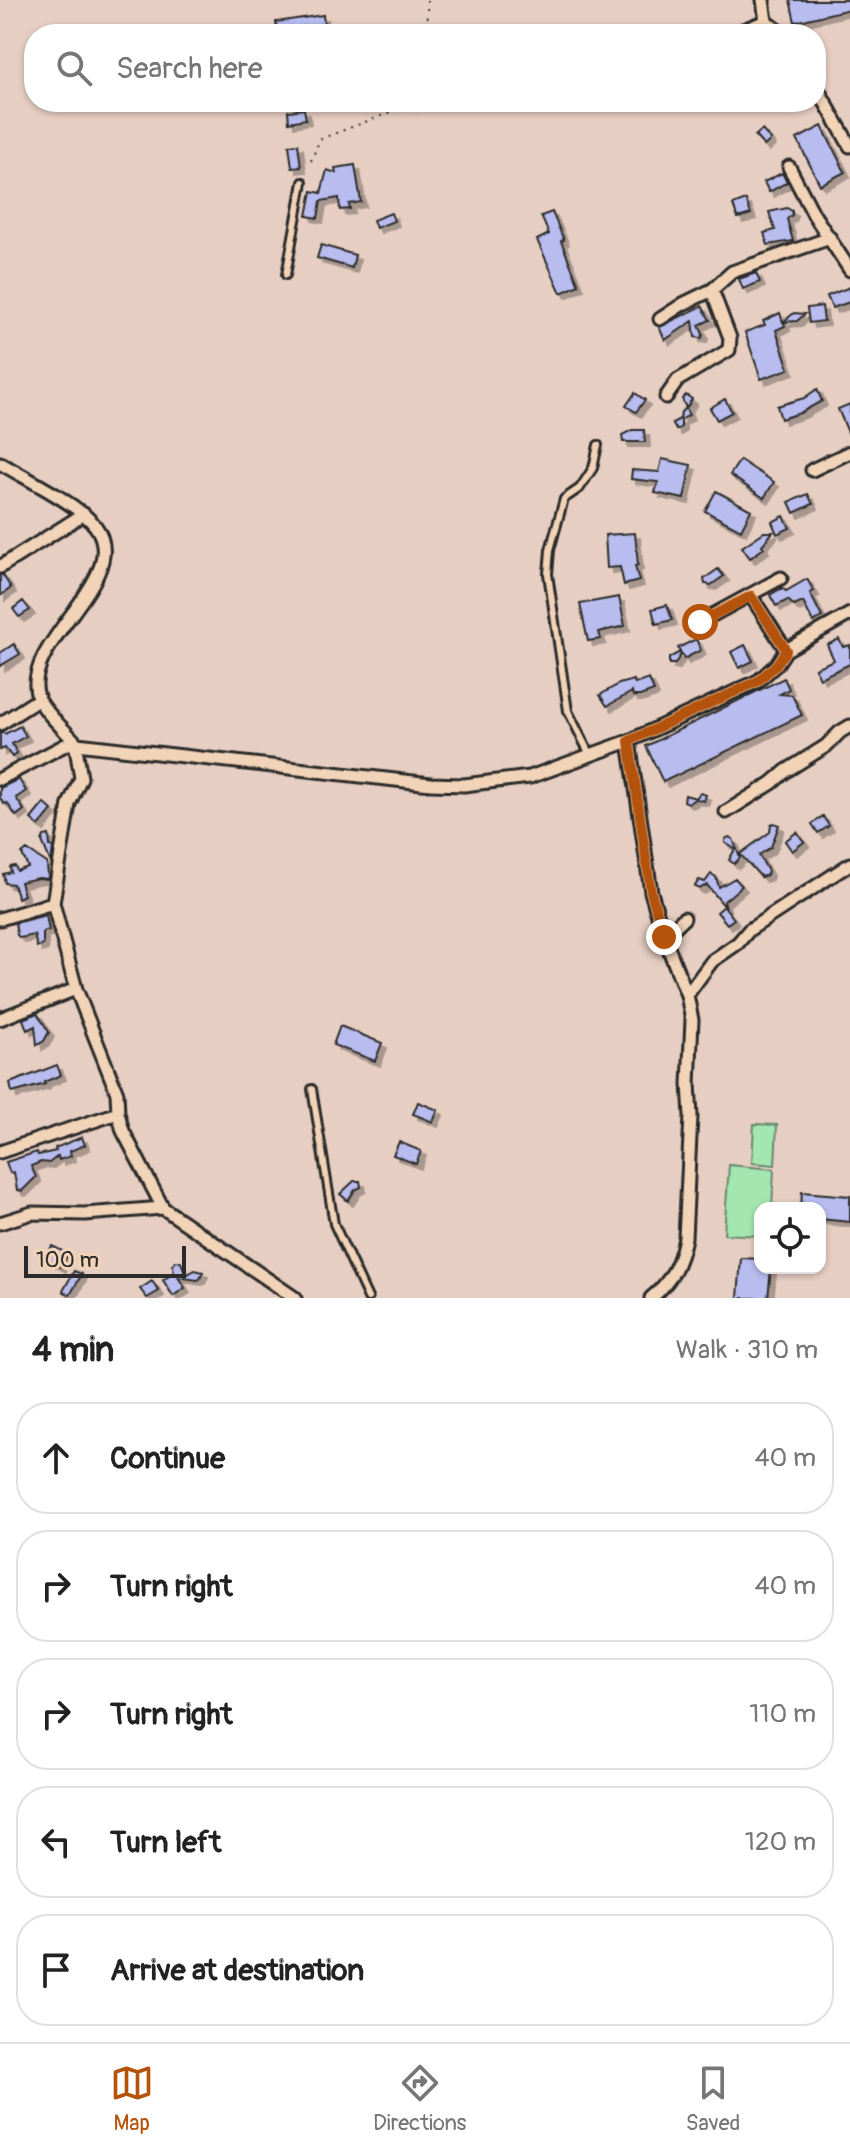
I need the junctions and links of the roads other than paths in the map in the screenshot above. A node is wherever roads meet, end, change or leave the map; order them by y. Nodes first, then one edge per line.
1 (763, 0) edge
2 (766, 21) junction
3 (758, 24) edge
4 (770, 24) edge
5 (826, 104) edge
6 (850, 146) edge
7 (789, 167) dead end
8 (303, 182) dead end
9 (830, 238) junction
10 (850, 270) edge
11 (286, 275) dead end
12 (712, 290) junction
13 (660, 319) dead end
14 (666, 397) dead end
15 (598, 445) dead end
16 (850, 452) edge
17 (0, 463) edge
18 (812, 470) dead end
19 (84, 514) junction
20 (0, 567) edge
21 (781, 578) dead end
22 (751, 596) junction
23 (850, 614) edge
24 (700, 622) dead end
25 (786, 650) junction
26 (39, 699) junction
27 (0, 724) edge
28 (850, 726) edge
29 (629, 741) junction
30 (77, 744) junction
31 (591, 757) junction
32 (0, 779) edge
33 (726, 812) dead end
34 (850, 864) edge
35 (53, 903) junction
36 (684, 918) dead end
37 (0, 919) edge
38 (664, 937) junction
39 (76, 989) junction
40 (687, 995) junction
41 (0, 1019) edge
42 (312, 1089) dead end
43 (118, 1113) junction
44 (0, 1152) edge
45 (163, 1208) junction
46 (0, 1223) edge
47 (292, 1297) edge
48 (368, 1298) edge
49 (651, 1298) edge

1 - 2 street
2 - 3 street
2 - 4 street
5 - 6 street
7 - 9 street
8 - 11 lane
9 - 10 street
9 - 12 street
12 - 13 street
12 - 14 street
15 - 31 lane
16 - 18 street
17 - 19 street
19 - 20 street
19 - 26 street
21 - 22 street
22 - 24 street
22 - 25 street
23 - 25 street
25 - 29 street
26 - 27 street
26 - 30 street
28 - 33 street
29 - 31 street
29 - 38 street
30 - 31 street
30 - 32 street
30 - 35 street
34 - 40 street
35 - 37 street
35 - 39 street
36 - 38 street
38 - 40 street
39 - 41 street
39 - 43 street
40 - 49 street
42 - 48 lane
43 - 44 street
43 - 45 street
45 - 46 street
45 - 47 street

